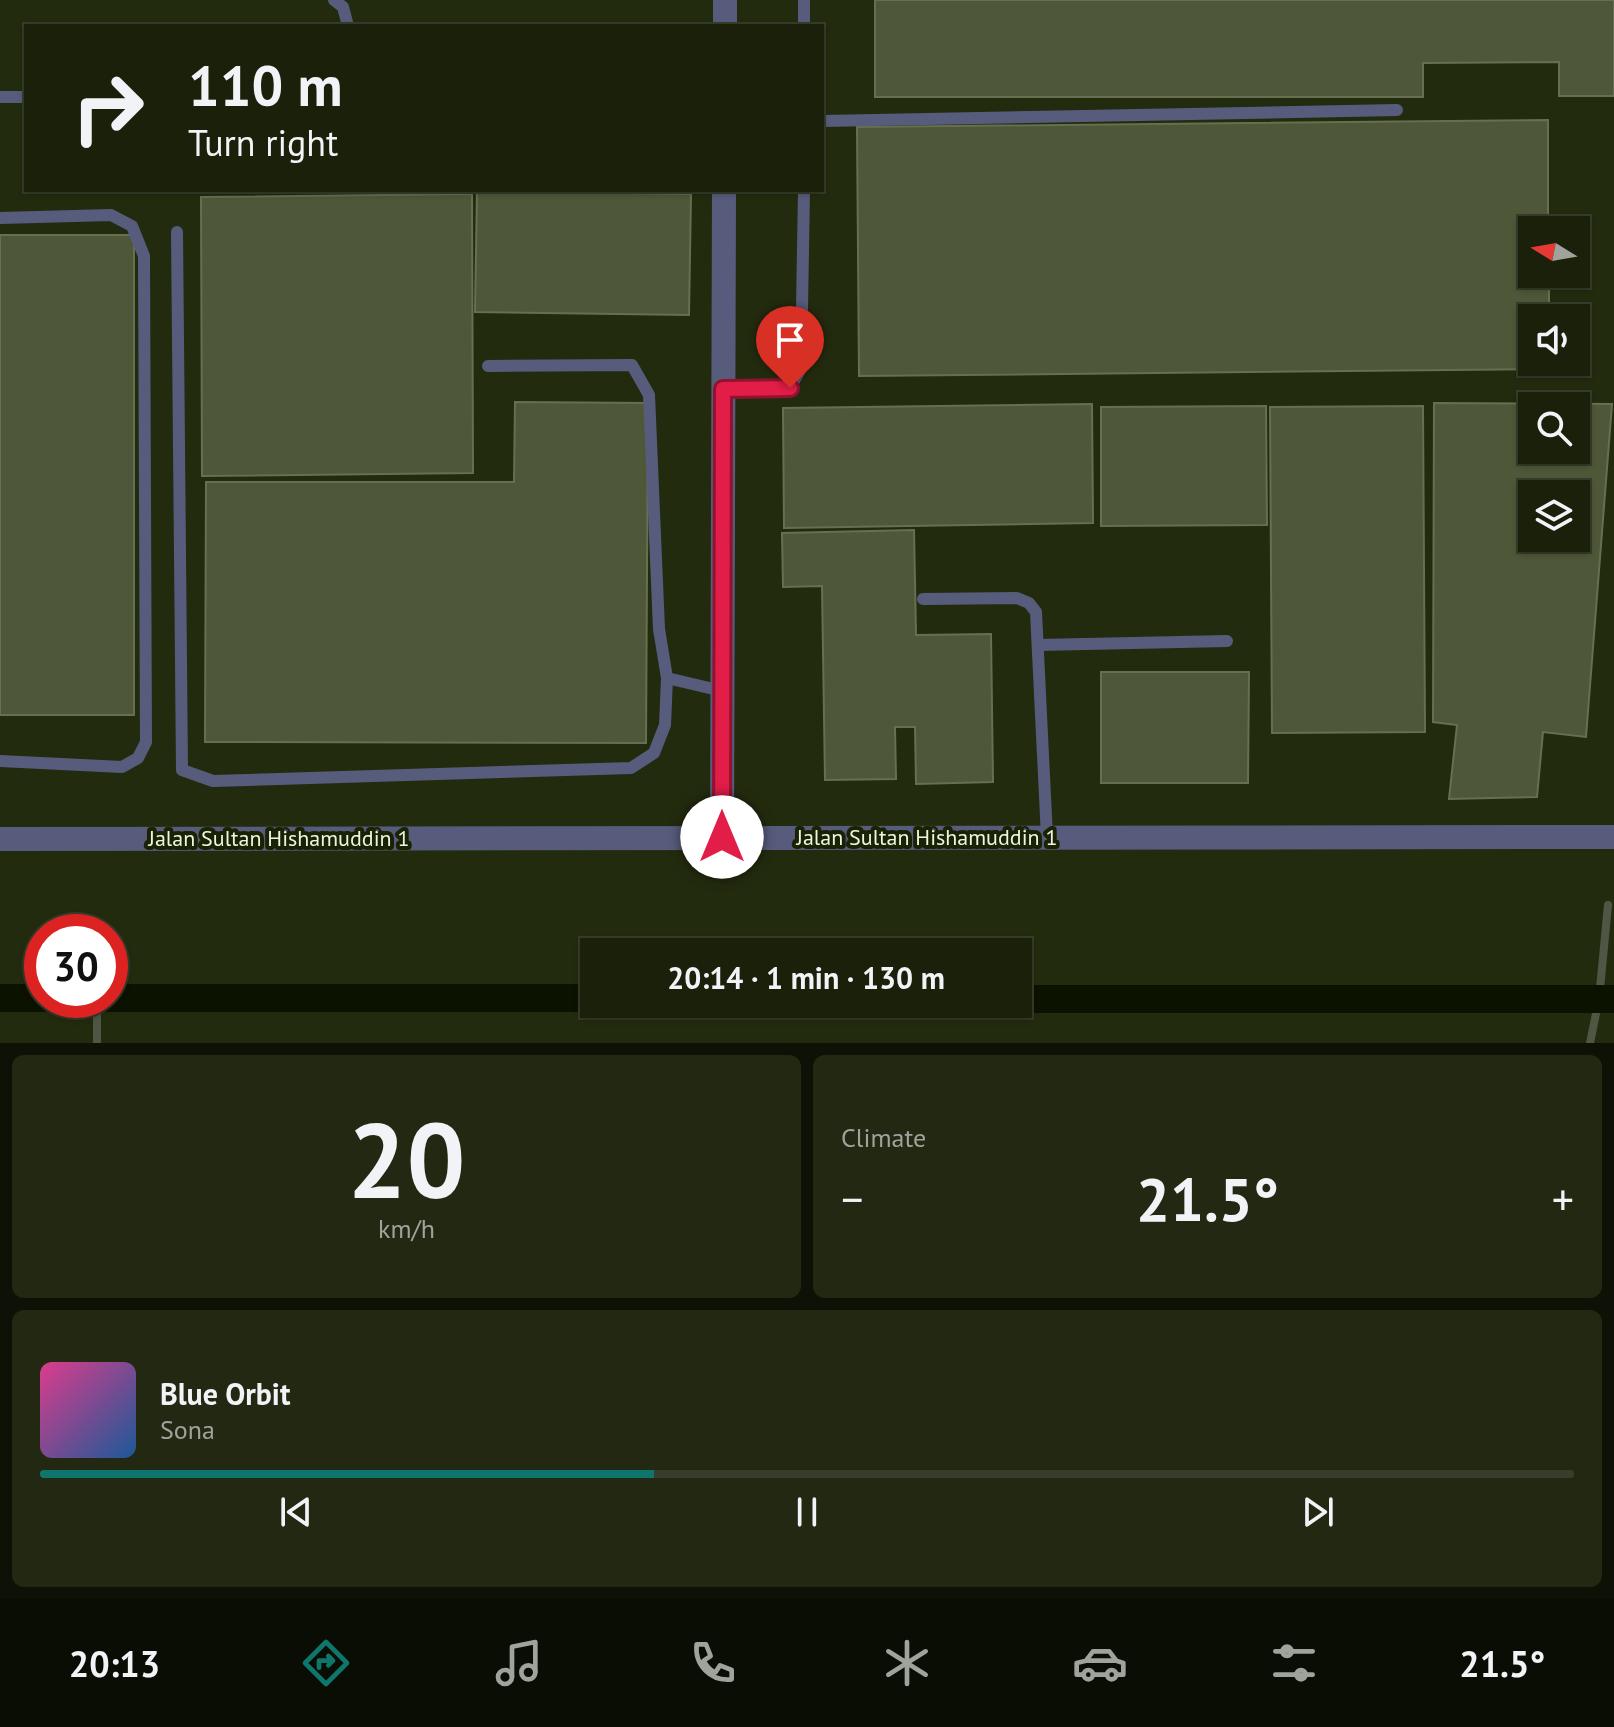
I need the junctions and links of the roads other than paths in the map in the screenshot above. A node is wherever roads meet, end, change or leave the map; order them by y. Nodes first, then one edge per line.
1 (334, 0) edge
2 (725, 0) edge
3 (804, 0) edge
4 (347, 24) edge
5 (725, 24) edge
6 (804, 24) edge
7 (0, 97) edge
8 (24, 97) edge
9 (1397, 110) dead end
10 (824, 121) edge
11 (724, 192) edge
12 (804, 192) edge
13 (0, 218) edge
14 (177, 232) dead end
15 (488, 366) dead end
16 (723, 389) junction
17 (923, 599) dead end
18 (1227, 641) dead end
19 (1038, 645) junction
20 (667, 678) junction
21 (722, 691) junction
22 (0, 761) edge
23 (722, 837) junction
24 (1047, 837) junction
25 (1614, 837) edge
26 (0, 839) edge

1 - 4 lane
2 - 5 street
3 - 6 lane
7 - 8 lane
9 - 10 lane
11 - 16 street
12 - 16 lane
13 - 22 lane
14 - 20 lane
15 - 20 lane
16 - 21 street
17 - 19 lane
18 - 19 lane
19 - 24 lane
20 - 21 lane
21 - 23 street
23 - 24 street, Jalan Sultan Hishamuddin 1
23 - 26 street, Jalan Sultan Hishamuddin 1
24 - 25 street, Jalan Sultan Hishamuddin 1

